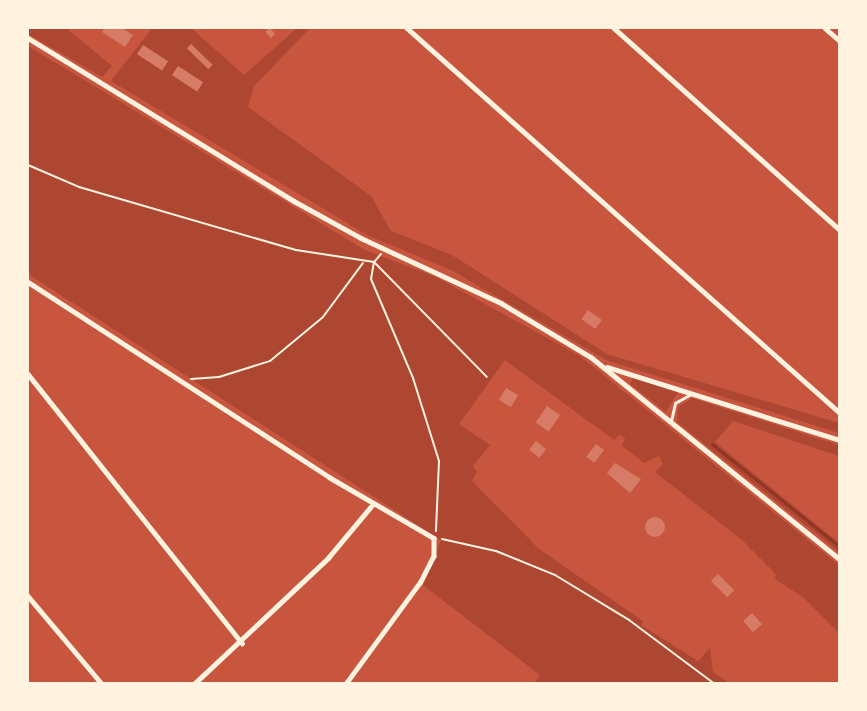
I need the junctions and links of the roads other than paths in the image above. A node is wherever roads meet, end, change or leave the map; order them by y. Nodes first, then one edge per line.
1 (408, 28) edge
2 (614, 28) edge
3 (824, 28) edge
4 (28, 38) edge
5 (840, 42) edge
6 (840, 230) edge
7 (28, 282) edge
8 (606, 367) junction
9 (28, 374) edge
10 (695, 393) junction
11 (840, 413) edge
12 (671, 421) junction
13 (840, 440) edge
14 (372, 504) junction
15 (840, 559) edge
16 (28, 596) edge
17 (242, 643) junction
18 (102, 684) edge
19 (194, 684) edge
20 (346, 684) edge

1 - 11 street
2 - 6 street
3 - 5 street
4 - 8 street
7 - 14 street
8 - 10 street
8 - 12 street
9 - 17 street
10 - 12 lane
10 - 13 street
12 - 15 street
14 - 17 street
14 - 20 street
16 - 18 street
17 - 19 street

